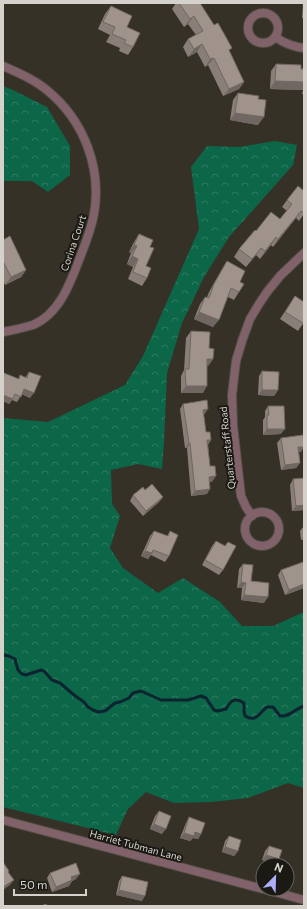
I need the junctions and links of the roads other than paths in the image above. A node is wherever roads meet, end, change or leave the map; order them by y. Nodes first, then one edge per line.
1 (275, 37) dead end
2 (304, 48) edge
3 (3, 66) edge
4 (304, 253) edge
5 (3, 332) edge
6 (252, 516) junction
7 (3, 820) edge
8 (255, 887) edge
9 (293, 897) edge
10 (304, 900) edge

1 - 2 street
3 - 5 street, Corina Court
4 - 6 street, Quarterstaff Road
6 - 6 street
7 - 8 street, Harriet Tubman Lane
9 - 10 street, Harriet Tubman Lane

